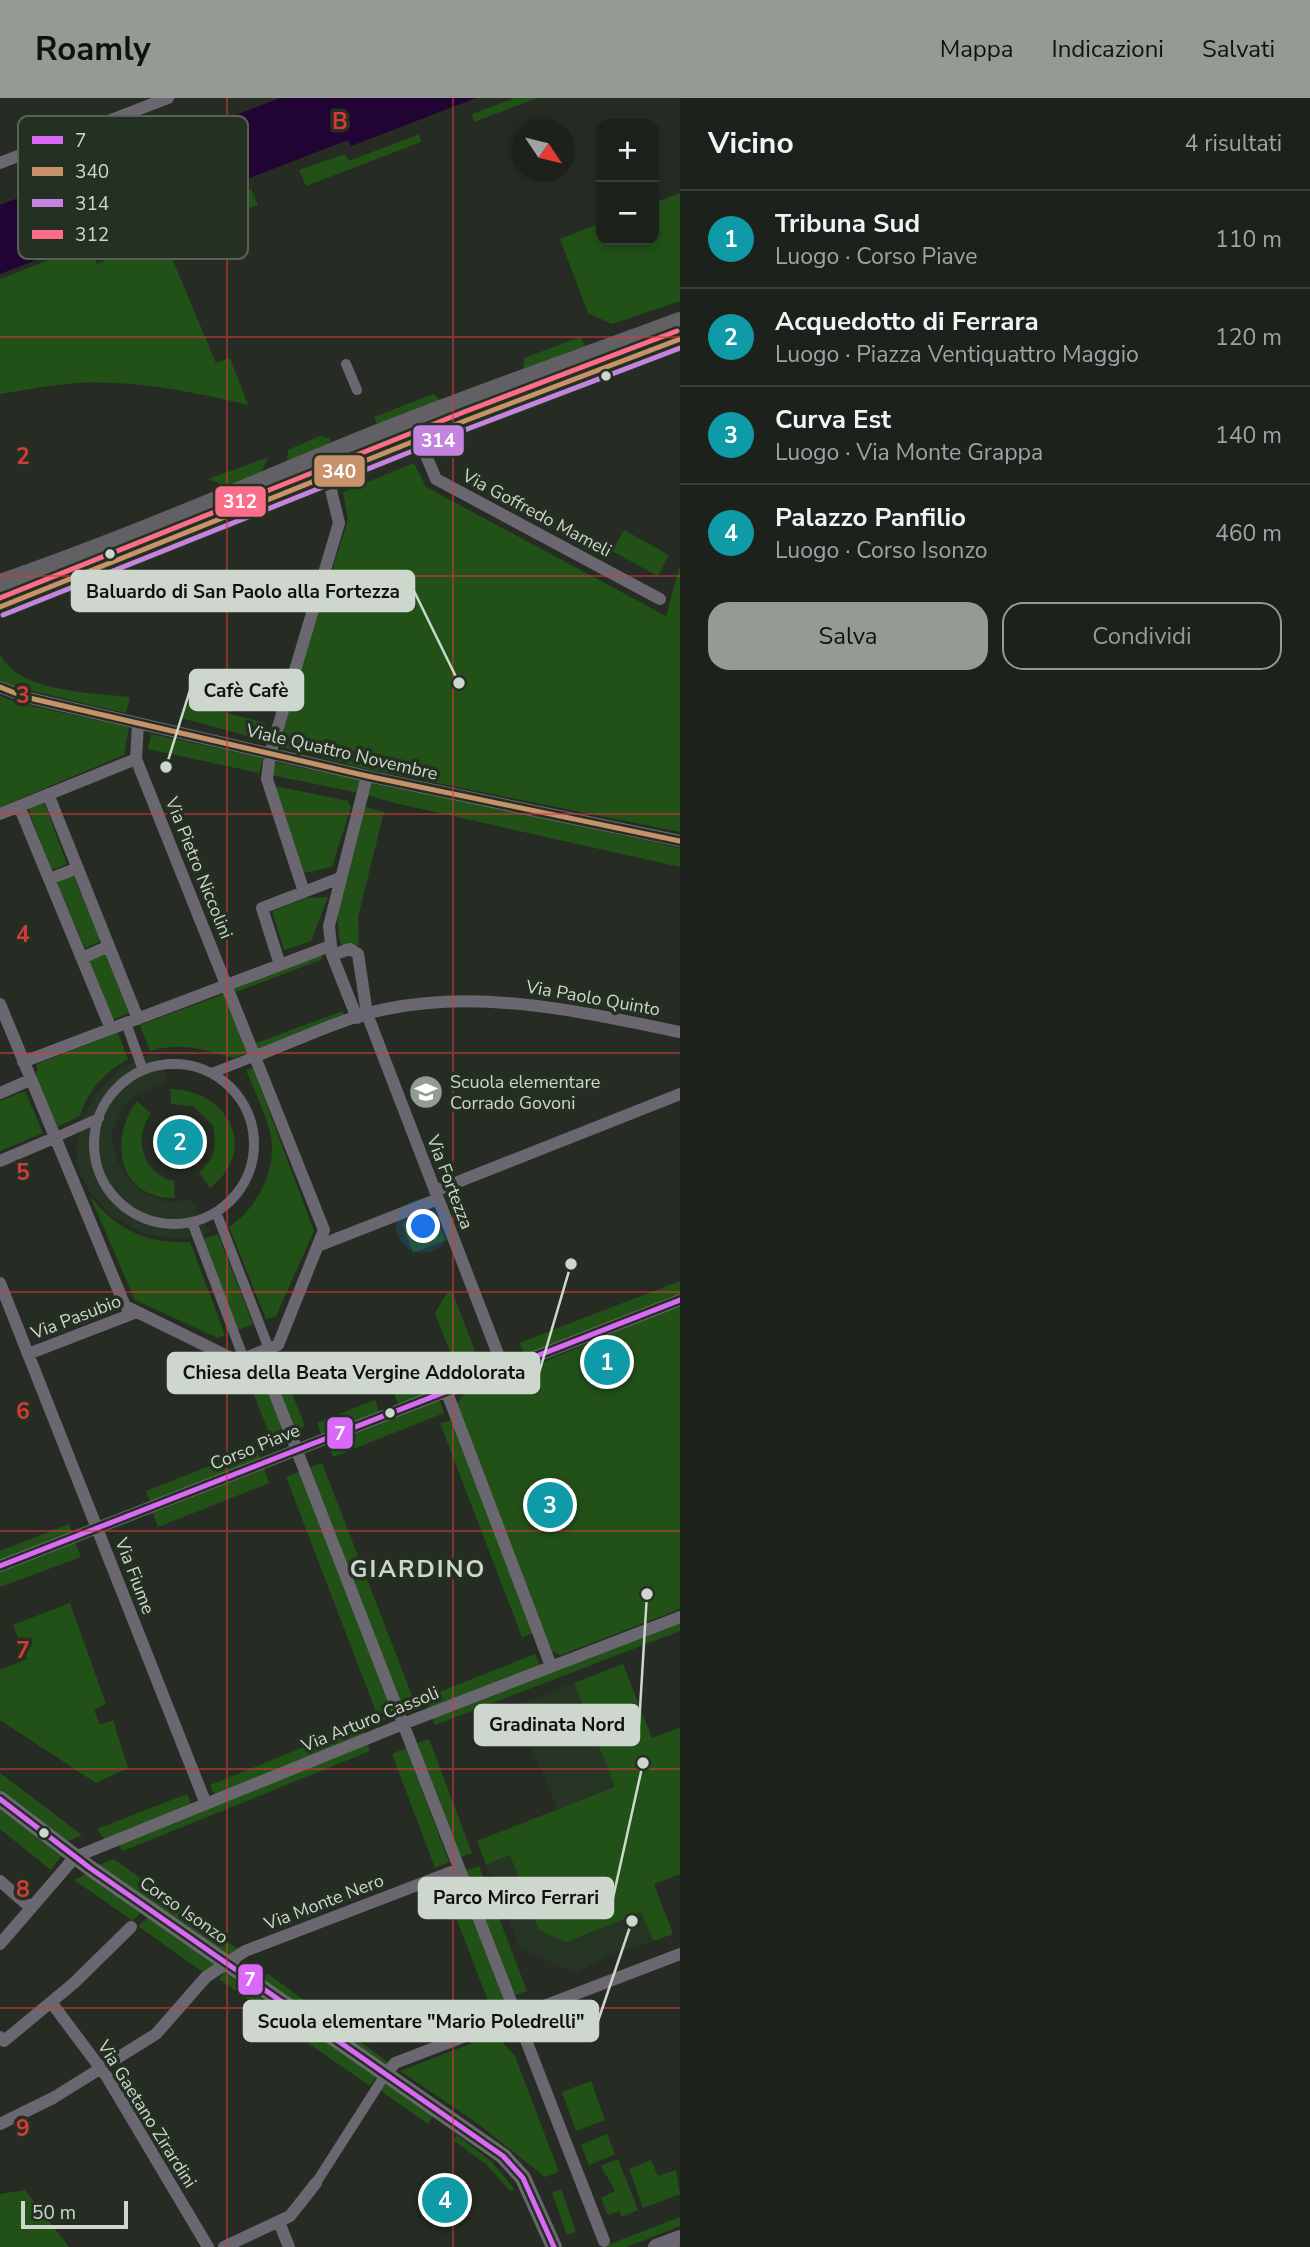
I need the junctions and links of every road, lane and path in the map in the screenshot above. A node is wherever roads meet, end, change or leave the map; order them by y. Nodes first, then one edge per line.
1 (168, 98) edge
2 (121, 116) edge
3 (18, 156) edge
4 (0, 163) edge
5 (680, 321) edge
6 (680, 339) edge
7 (346, 364) dead end
8 (357, 390) dead end
9 (419, 439) junction
10 (340, 449) junction
11 (348, 469) junction
12 (328, 478) junction
13 (0, 583) edge
14 (660, 598) dead end
15 (0, 607) edge
16 (0, 687) edge
17 (138, 723) junction
18 (270, 754) junction
19 (136, 759) junction
20 (367, 776) junction
21 (48, 794) junction
22 (19, 806) junction
23 (0, 814) edge
24 (680, 841) edge
25 (78, 868) junction
26 (341, 878) junction
27 (49, 879) junction
28 (304, 892) junction
29 (109, 946) junction
30 (331, 951) junction
31 (82, 958) junction
32 (280, 965) junction
33 (228, 985) junction
34 (0, 1004) edge
35 (362, 1016) junction
36 (132, 1021) junction
37 (111, 1029) junction
38 (680, 1032) edge
39 (256, 1056) junction
40 (23, 1062) junction
41 (143, 1070) junction
42 (212, 1073) junction
43 (30, 1080) junction
44 (0, 1093) edge
45 (680, 1094) edge
46 (99, 1118) junction
47 (54, 1138) junction
48 (0, 1160) edge
49 (437, 1195) junction
50 (216, 1212) junction
51 (192, 1222) junction
52 (317, 1246) junction
53 (0, 1283) edge
54 (680, 1300) edge
55 (137, 1312) junction
56 (264, 1351) junction
57 (28, 1354) junction
58 (244, 1359) junction
59 (503, 1367) junction
60 (446, 1390) junction
61 (296, 1449) junction
62 (97, 1528) junction
63 (0, 1566) edge
64 (680, 1617) edge
65 (551, 1666) junction
66 (403, 1724) junction
67 (0, 1799) edge
68 (206, 1804) junction
69 (75, 1857) junction
70 (459, 1869) junction
71 (0, 1881) edge
72 (31, 1908) junction
73 (131, 1927) dead end
74 (0, 1944) edge
75 (680, 1954) edge
76 (226, 1963) junction
77 (51, 2002) junction
78 (517, 2016) junction
79 (2, 2039) edge
80 (101, 2069) junction
81 (385, 2075) junction
82 (0, 2124) edge
83 (316, 2183) joint
84 (279, 2222) junction
85 (680, 2238) edge
86 (604, 2241) dead end
87 (208, 2247) edge
88 (224, 2247) edge
89 (289, 2247) edge
90 (554, 2247) edge
91 (656, 2247) edge

1 - 2 street
3 - 4 street
5 - 10 main road
6 - 9 main road
7 - 8 street
9 - 11 main road
9 - 14 street, Via Goffredo Mameli
10 - 11 main road
10 - 13 main road
11 - 12 main road
12 - 15 main road
12 - 18 street
16 - 17 street, Viale Quattro Novembre
17 - 18 street, Viale Quattro Novembre
17 - 19 street, Via Pietro Niccolini
18 - 20 street, Viale Quattro Novembre
18 - 28 street
19 - 21 street
19 - 33 street, Via Pietro Niccolini
20 - 24 street, Viale Quattro Novembre
20 - 26 street, Via Fortezza
21 - 22 street
21 - 25 street
22 - 23 street
22 - 27 street
25 - 27 street
25 - 29 street
26 - 28 street
26 - 30 street, Via Fortezza
27 - 31 street
28 - 32 street
29 - 31 street
29 - 36 street
30 - 32 street
30 - 35 street, Via Fortezza
30 - 35 street, Via Fortezza
31 - 37 street
32 - 33 street
33 - 36 street
33 - 39 street, Via Pietro Niccolini
34 - 40 street
35 - 38 street, Via Paolo Quinto
35 - 39 street, Via Paolo Quinto
35 - 49 street, Via Fortezza
36 - 37 street
36 - 41 street
37 - 40 street
39 - 42 street
39 - 52 street, Via Pietro Niccolini
40 - 43 street
41 - 42 street
41 - 46 street
42 - 50 street
43 - 44 street
43 - 47 street
45 - 49 street
46 - 47 street
46 - 51 street
47 - 48 street
47 - 55 street
49 - 52 street
49 - 59 street, Via Fortezza
50 - 51 street
50 - 56 street
51 - 58 street
52 - 56 street
53 - 57 street, Via Fiume
54 - 59 street, Corso Piave
55 - 57 street, Via Pasubio
55 - 58 street
56 - 58 street
56 - 61 street
57 - 62 street, Via Fiume
59 - 60 street, Corso Piave
60 - 61 street, Corso Piave
60 - 65 street
61 - 62 street, Corso Piave
61 - 66 street
62 - 63 street, Corso Piave
62 - 68 street, Via Fiume
64 - 65 street, Via Arturo Cassoli
65 - 66 street, Via Arturo Cassoli
66 - 68 street, Via Arturo Cassoli
66 - 70 street
67 - 69 street, Corso Isonzo
68 - 69 street, Via Arturo Cassoli
69 - 72 street
69 - 76 street, Corso Isonzo
70 - 76 street, Via Monte Nero
70 - 78 street
71 - 72 street
72 - 74 street
73 - 77 street
75 - 78 street
76 - 80 street, Via Monte Nero
76 - 81 street, Corso Isonzo
77 - 79 street
77 - 80 street, Via Gaetano Zirardini
78 - 81 street
78 - 86 street
80 - 82 street, Via Monte Nero
80 - 87 street, Via Gaetano Zirardini
81 - 83 street
81 - 90 street, Corso Isonzo
83 - 84 street
84 - 88 street
84 - 89 street
85 - 91 street

